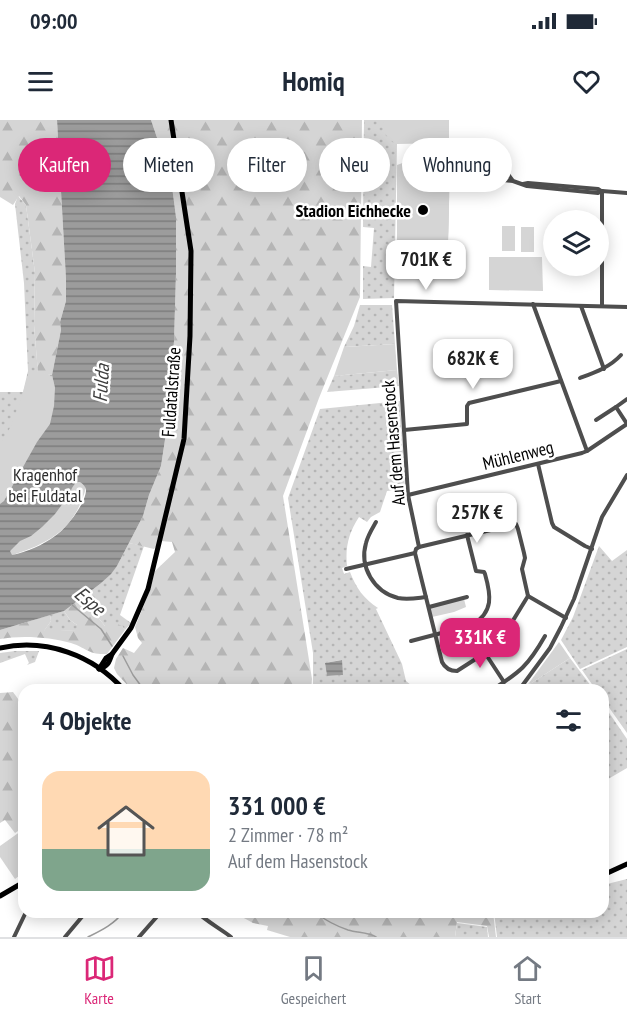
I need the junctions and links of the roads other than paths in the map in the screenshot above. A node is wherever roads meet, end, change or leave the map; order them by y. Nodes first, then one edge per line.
1 (171, 120) edge
2 (513, 182) junction
3 (602, 191) junction
4 (627, 193) edge
5 (533, 304) junction
6 (580, 306) junction
7 (602, 306) junction
8 (627, 307) edge
9 (621, 355) dead end
10 (604, 369) junction
11 (580, 378) dead end
12 (561, 381) junction
13 (627, 399) edge
14 (616, 407) junction
15 (596, 420) dead end
16 (627, 424) edge
17 (404, 430) junction
18 (587, 451) junction
19 (538, 464) junction
20 (627, 475) edge
21 (408, 495) junction
22 (376, 522) dead end
23 (467, 535) junction
24 (419, 547) junction
25 (592, 549) junction
26 (415, 553) junction
27 (366, 565) junction
28 (346, 569) dead end
29 (528, 596) junction
30 (426, 597) junction
31 (467, 597) dead end
32 (429, 607) junction
33 (566, 618) junction
34 (435, 634) junction
35 (545, 636) dead end
36 (411, 641) dead end
37 (0, 648) edge
38 (485, 653) junction
39 (112, 654) junction
40 (109, 664) junction
41 (99, 669) junction
42 (115, 681) junction
43 (504, 682) junction
44 (118, 684) edge
45 (501, 684) edge
46 (523, 684) edge
47 (627, 864) edge
48 (609, 872) edge
49 (18, 886) edge
50 (0, 896) edge
51 (23, 918) edge
52 (81, 918) edge
53 (156, 918) edge
54 (204, 918) edge
55 (14, 937) edge
56 (64, 937) edge
57 (139, 937) edge
58 (231, 937) edge

1 - 39 main road, Fuldatalstraße
2 - 2 street
2 - 3 street
3 - 4 street
3 - 7 street
5 - 6 street
5 - 12 street
5 - 17 street, Auf dem Hasenstock
6 - 7 street
6 - 10 street
7 - 8 street
9 - 10 street
10 - 11 street
12 - 17 street
12 - 18 street
13 - 14 street
14 - 15 street
14 - 16 street
16 - 18 street, Mühlenweg
17 - 21 street, Auf dem Hasenstock
18 - 19 street, Mühlenweg
19 - 21 street, Mühlenweg
19 - 25 street
20 - 25 street
21 - 24 street, Auf dem Hasenstock
22 - 27 street
23 - 24 street
23 - 29 street
23 - 34 street
24 - 26 street
25 - 33 street
26 - 27 street
26 - 30 street
27 - 28 street
27 - 30 street
29 - 33 street
29 - 38 street
30 - 32 street
31 - 32 street
32 - 34 street
33 - 46 street
34 - 36 street
34 - 38 street
35 - 43 street
37 - 41 main road
38 - 43 street
39 - 40 main road, Fuldatalstraße
39 - 41 main road, Fuldatalstraße
40 - 41 main road
40 - 42 main road
41 - 42 main road
42 - 44 main road
43 - 45 street
47 - 48 main road
49 - 50 main road
51 - 55 street
52 - 56 street
53 - 57 street
54 - 58 street

